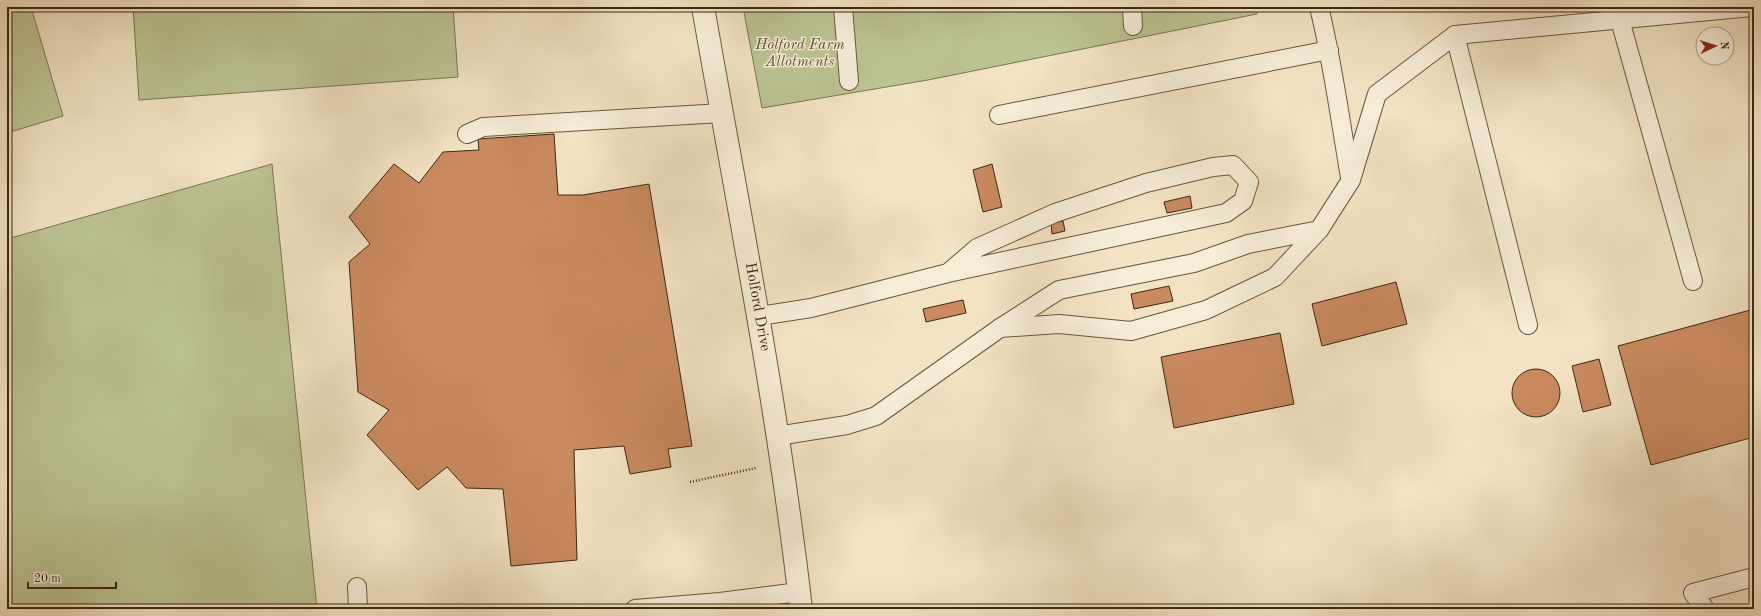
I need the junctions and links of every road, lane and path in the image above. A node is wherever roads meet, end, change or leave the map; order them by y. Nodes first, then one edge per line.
1 (703, 7) edge
2 (843, 7) edge
3 (1132, 7) edge
4 (1319, 7) edge
5 (1752, 7) edge
6 (1620, 20) junction
7 (1133, 26) dead end
8 (1456, 35) junction
9 (1329, 50) junction
10 (849, 81) dead end
11 (722, 113) junction
12 (999, 115) dead end
13 (467, 134) dead end
14 (1351, 180) junction
15 (1319, 230) junction
16 (948, 273) junction
17 (1694, 281) dead end
18 (759, 316) junction
19 (1528, 325) dead end
20 (1000, 328) junction
21 (777, 436) junction
22 (782, 462) junction
23 (690, 482) dead end
24 (1754, 577) edge
25 (357, 587) dead end
26 (800, 600) edge
27 (358, 609) edge
28 (635, 609) edge
29 (1705, 609) edge

1 - 11 street, Holford Drive
2 - 10 lane
3 - 7 lane
4 - 9 lane
5 - 6 lane
6 - 8 lane
6 - 17 lane
8 - 14 lane
8 - 19 lane
9 - 12 lane
9 - 14 lane
11 - 13 lane
11 - 18 street, Holford Drive
14 - 15 lane
15 - 20 lane
15 - 20 lane
16 - 16 lane
16 - 18 lane
18 - 21 street, Holford Drive
20 - 21 lane
21 - 22 street, Holford Drive
22 - 23 path
22 - 26 street, Holford Drive
24 - 29 lane
25 - 27 lane
26 - 28 lane

